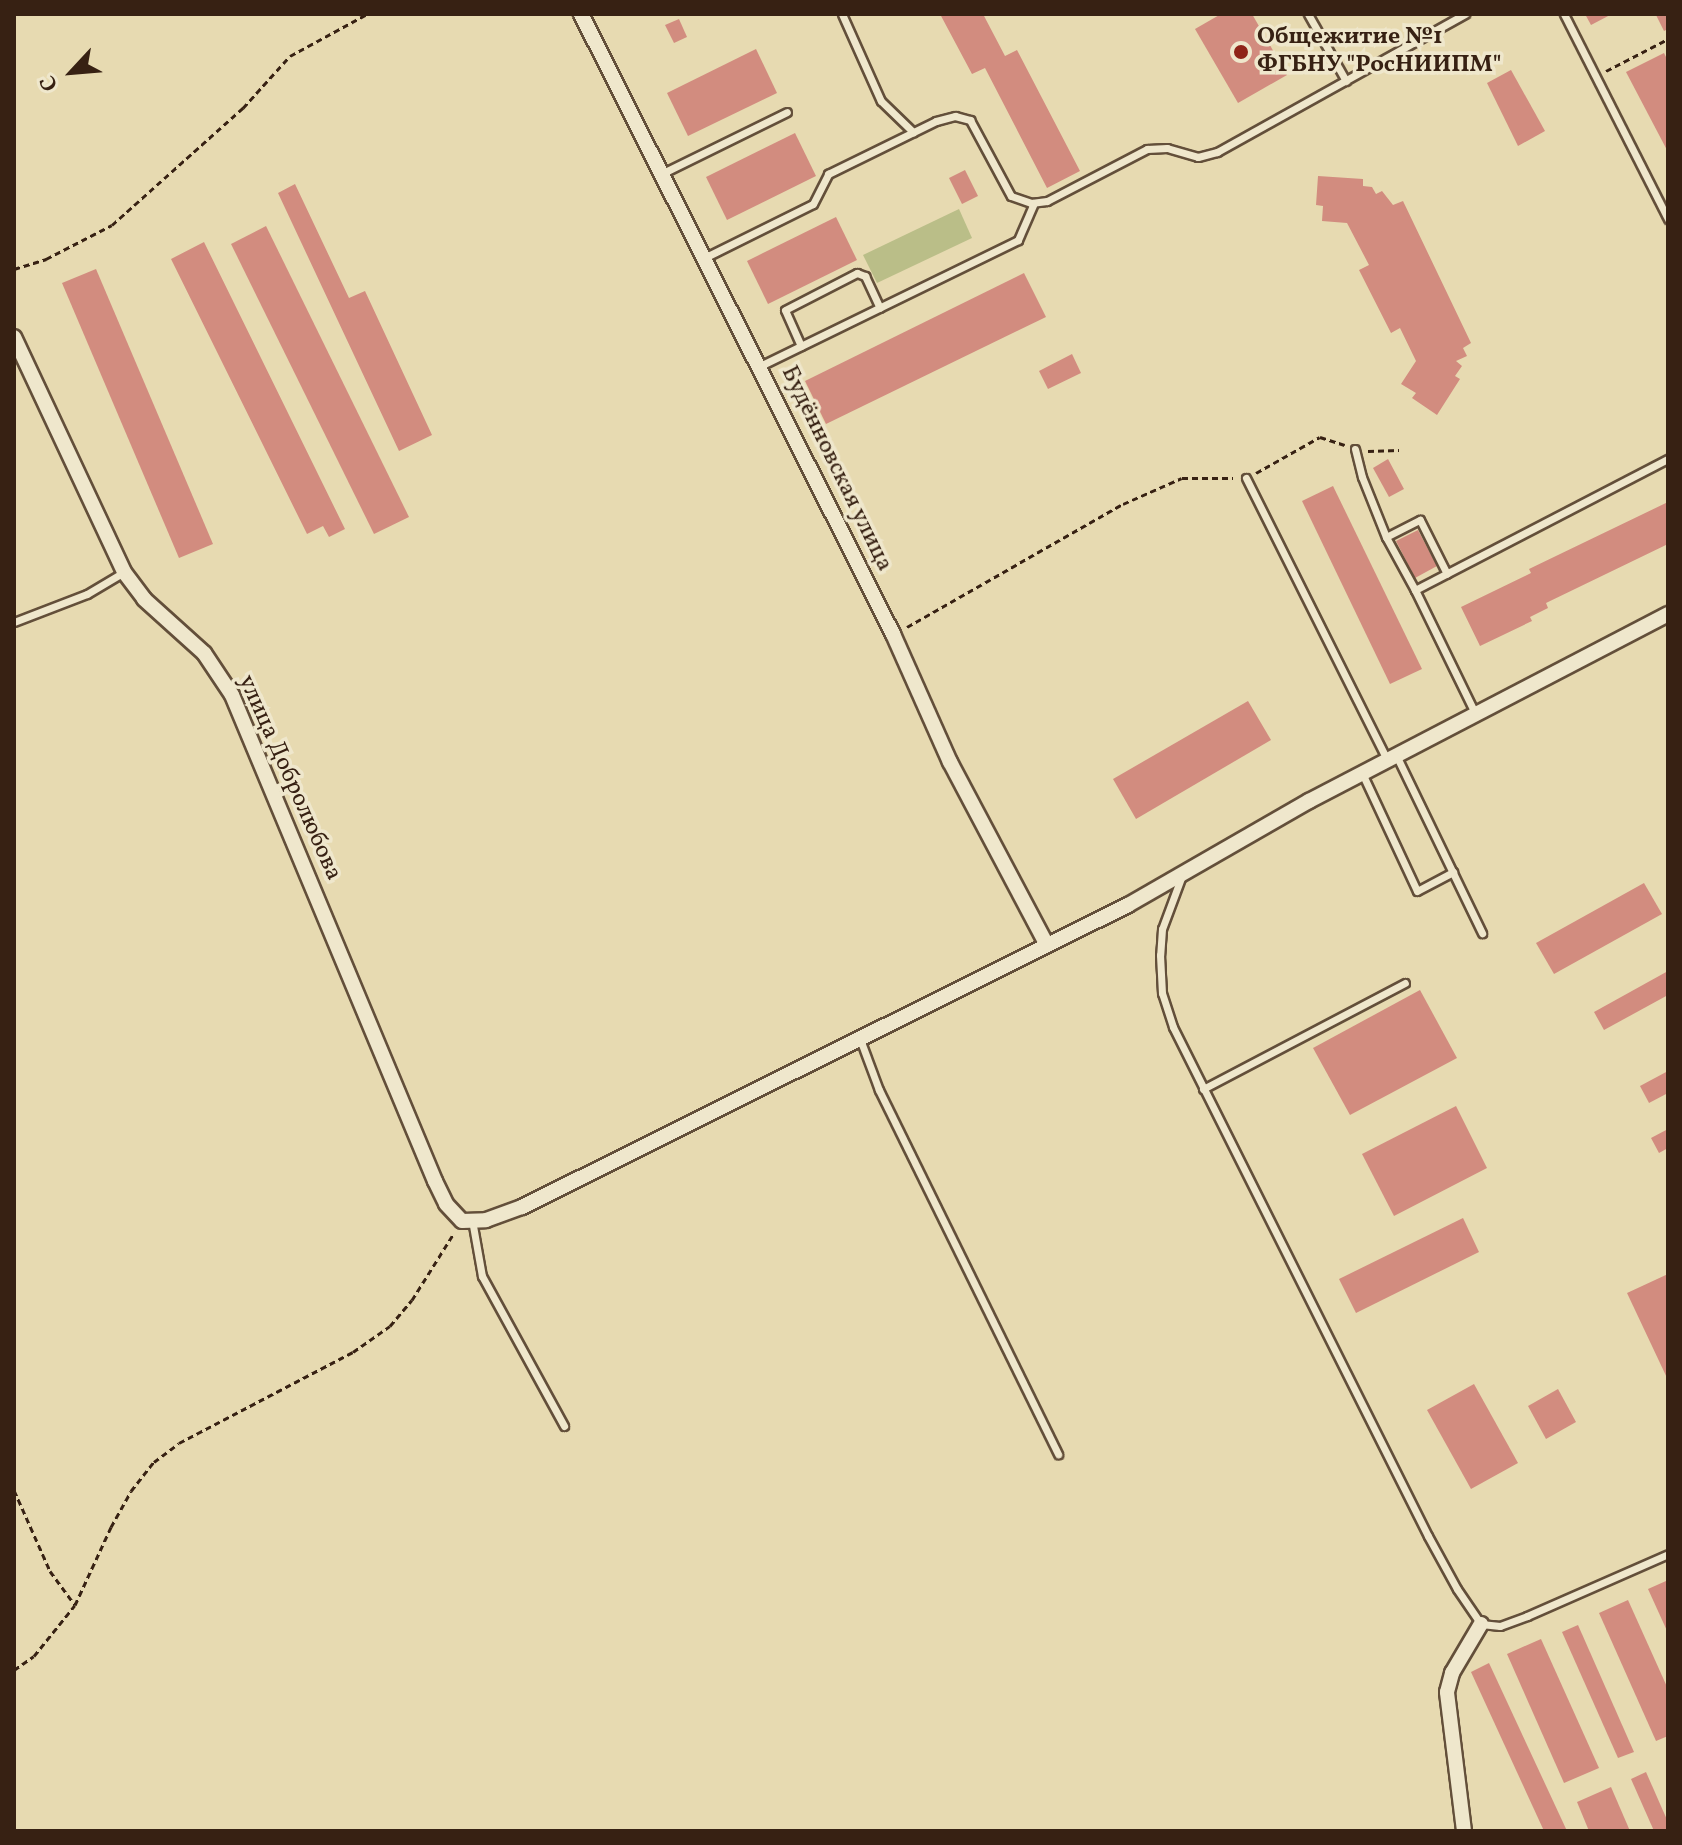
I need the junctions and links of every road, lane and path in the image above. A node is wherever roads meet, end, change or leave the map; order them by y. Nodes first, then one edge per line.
1 (367, 14) edge
2 (581, 14) edge
3 (842, 14) edge
4 (1308, 14) edge
5 (1465, 14) edge
6 (1564, 14) edge
7 (1668, 39) edge
8 (1595, 77) junction
9 (1346, 81) junction
10 (787, 112) dead end
11 (913, 132) junction
12 (663, 173) junction
13 (1034, 203) junction
14 (1668, 219) edge
15 (706, 257) junction
16 (14, 269) edge
17 (880, 308) junction
18 (14, 337) edge
19 (801, 346) junction
20 (760, 366) junction
21 (1355, 449) junction
22 (1399, 450) dead end
23 (1668, 459) edge
24 (1246, 478) junction
25 (1386, 537) junction
26 (124, 572) junction
27 (1447, 574) junction
28 (1415, 590) junction
29 (1668, 614) edge
30 (14, 622) edge
31 (893, 634) junction
32 (1475, 713) junction
33 (1391, 758) junction
34 (1361, 773) junction
35 (1453, 872) junction
36 (1184, 873) junction
37 (1482, 933) dead end
38 (1047, 945) junction
39 (1405, 983) dead end
40 (860, 1037) junction
41 (1203, 1089) junction
42 (467, 1220) junction
43 (564, 1426) dead end
44 (1058, 1454) dead end
45 (14, 1490) edge
46 (1668, 1554) edge
47 (75, 1605) junction
48 (1481, 1624) junction
49 (14, 1670) edge
50 (1464, 1831) edge

1 - 16 path
2 - 12 street, Будённовская улица
3 - 11 lane
4 - 9 lane
5 - 9 lane
6 - 8 lane
7 - 8 path
8 - 14 lane
9 - 13 lane
10 - 12 lane
11 - 13 lane
11 - 15 lane
12 - 15 street, Будённовская улица
13 - 17 lane
15 - 20 street, Будённовская улица
17 - 19 lane
17 - 19 lane
18 - 26 street, улица Добролюбова
19 - 20 lane
20 - 31 street, Будённовская улица
21 - 22 path
21 - 24 path
21 - 25 lane
23 - 27 lane
24 - 31 path
24 - 33 lane
25 - 27 lane
25 - 28 lane
26 - 30 lane
26 - 42 street, улица Добролюбова
27 - 28 lane
28 - 32 lane
29 - 32 street
31 - 38 street, Будённовская улица
32 - 33 street
33 - 34 street
33 - 35 lane
34 - 35 lane
34 - 36 street
35 - 37 lane
36 - 38 street
36 - 41 lane
38 - 40 street
39 - 41 lane
40 - 42 street
40 - 44 lane
41 - 48 lane
42 - 43 lane
42 - 47 path
45 - 47 path
46 - 48 lane
47 - 49 path
48 - 50 street

